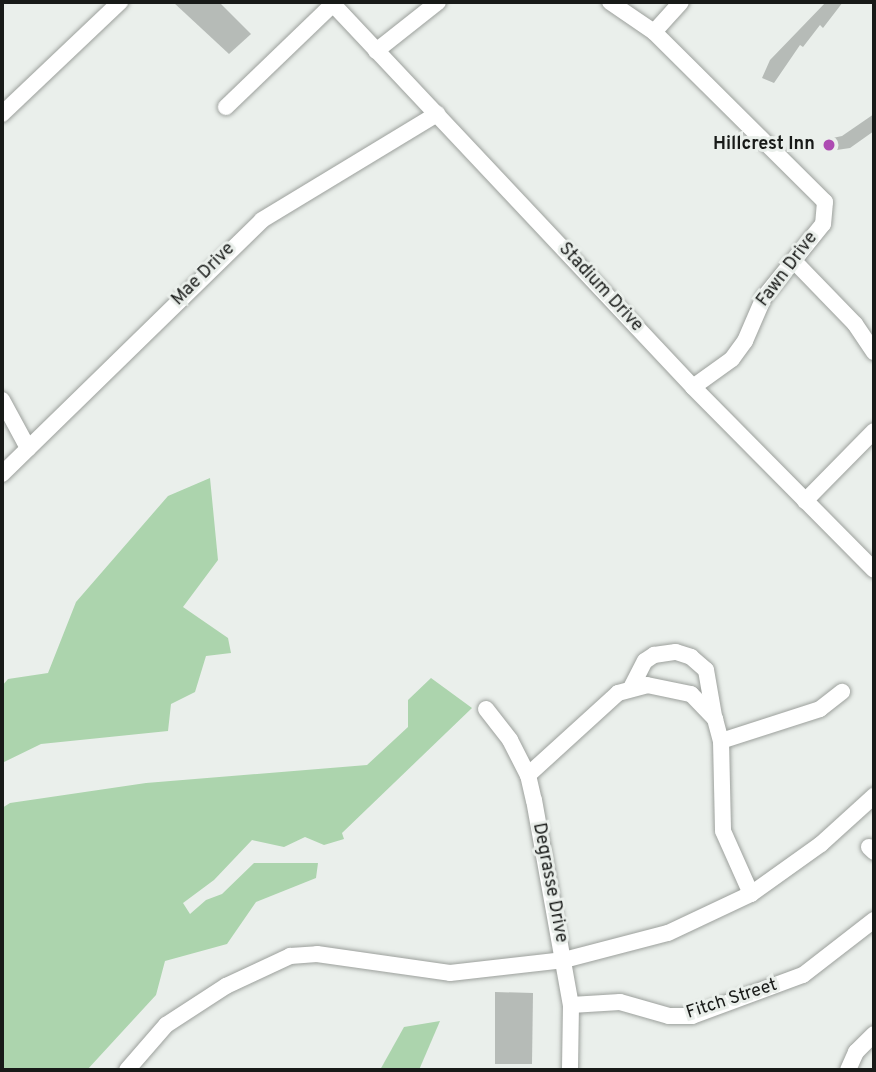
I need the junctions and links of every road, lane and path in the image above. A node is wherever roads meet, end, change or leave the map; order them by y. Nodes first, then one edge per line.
1 (120, 2) edge
2 (438, 2) edge
3 (610, 2) edge
4 (681, 2) edge
5 (332, 3) edge
6 (654, 32) junction
7 (376, 51) junction
8 (226, 107) dead end
9 (2, 114) edge
10 (437, 114) junction
11 (794, 261) junction
12 (874, 352) edge
13 (693, 387) junction
14 (2, 400) edge
15 (874, 431) edge
16 (28, 448) junction
17 (2, 474) edge
18 (805, 500) junction
19 (874, 570) edge
20 (632, 686) junction
21 (842, 692) dead end
22 (486, 709) dead end
23 (715, 719) junction
24 (721, 741) junction
25 (528, 775) junction
26 (874, 796) edge
27 (751, 894) junction
28 (874, 920) edge
29 (564, 960) junction
30 (571, 1005) junction
31 (874, 1034) edge
32 (127, 1070) edge
33 (570, 1070) edge
34 (848, 1070) edge

1 - 9 street
2 - 7 street
3 - 6 street
4 - 6 street
5 - 7 street, Stadium Drive
5 - 8 street
6 - 11 street, Fawn Drive
7 - 10 street, Stadium Drive
10 - 13 street, Stadium Drive
10 - 16 street, Mae Drive
11 - 12 street
11 - 13 street, Fawn Drive
13 - 18 street, Stadium Drive
14 - 16 street
15 - 18 street
16 - 17 street, Mae Drive
18 - 19 street, Stadium Drive
20 - 23 street
20 - 23 street
20 - 25 street
21 - 24 street
22 - 25 street, Degrasse Drive
23 - 24 street
24 - 27 street
25 - 29 street, Degrasse Drive
26 - 27 street
27 - 29 street
28 - 30 street, Fitch Street
29 - 30 street, Degrasse Drive
29 - 32 street
30 - 33 street, Degrasse Drive
31 - 34 street

